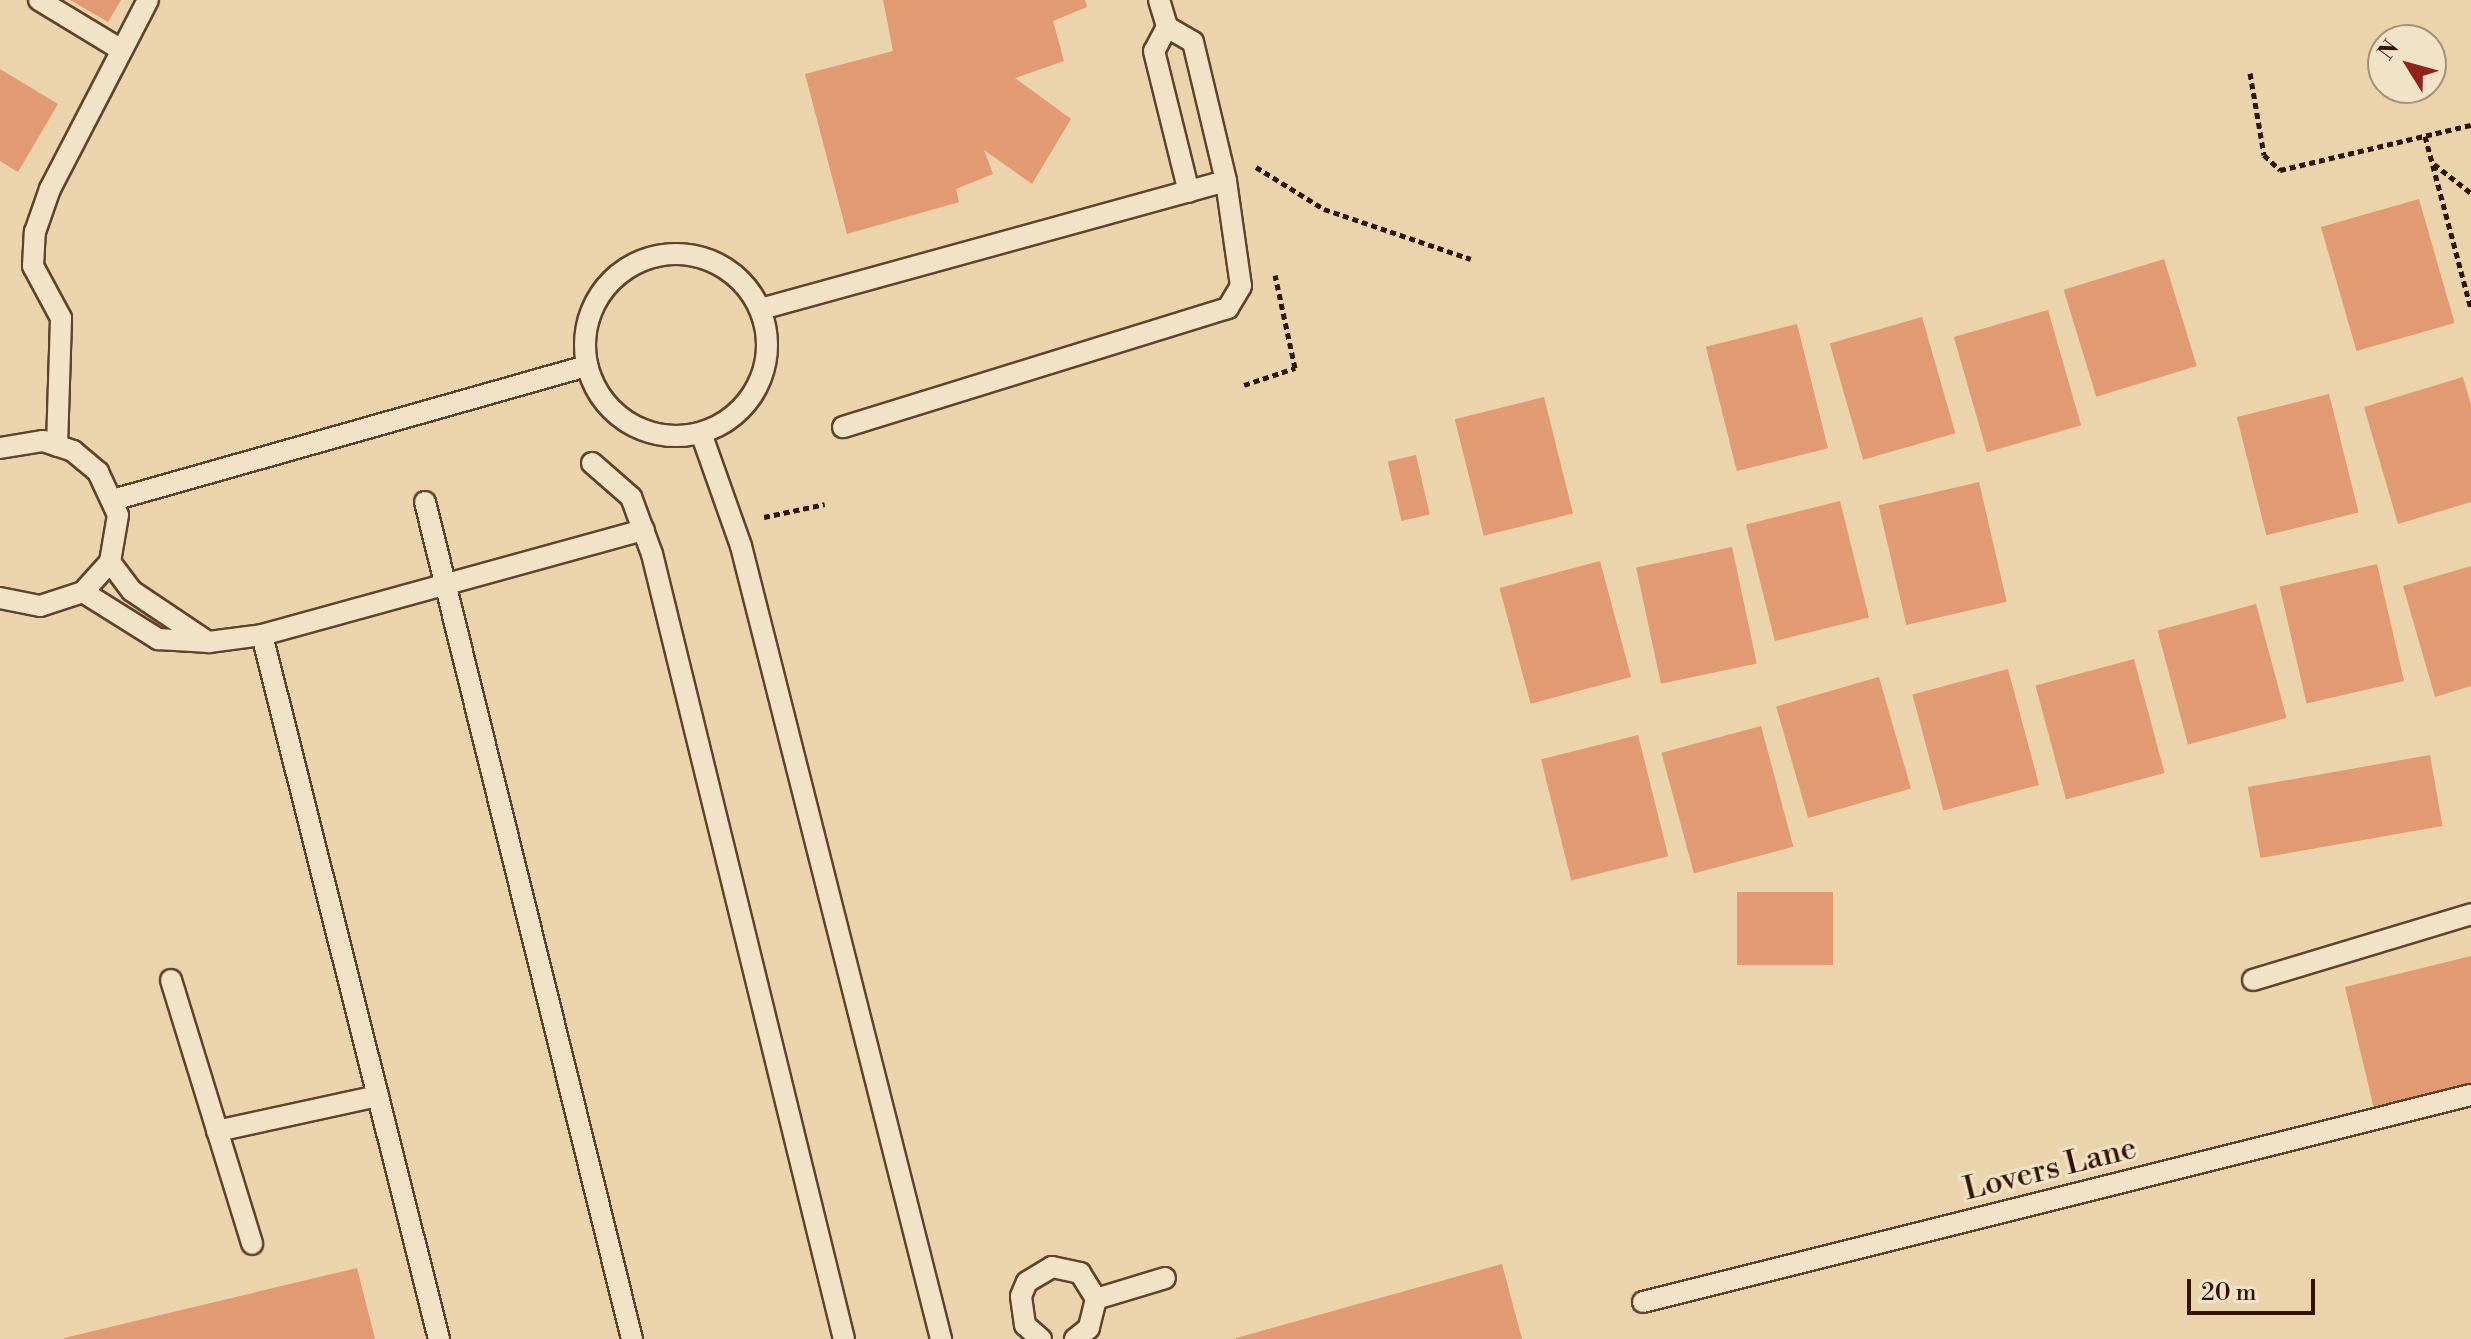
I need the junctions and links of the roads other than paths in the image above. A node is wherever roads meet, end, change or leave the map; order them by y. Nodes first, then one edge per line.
1 (39, 0) edge
2 (148, 0) edge
3 (1159, 0) edge
4 (1167, 27) junction
5 (120, 49) junction
6 (1226, 181) junction
7 (1189, 192) junction
8 (761, 309) junction
9 (587, 366) junction
10 (843, 427) dead end
11 (701, 433) junction
12 (57, 446) junction
13 (0, 448) edge
14 (592, 463) dead end
15 (113, 500) junction
16 (425, 502) dead end
17 (644, 530) junction
18 (110, 562) junction
19 (445, 584) junction
20 (83, 592) junction
21 (0, 598) edge
22 (262, 635) junction
23 (209, 642) junction
24 (2471, 914) edge
25 (171, 980) dead end
26 (2253, 980) dead end
27 (2471, 1095) edge
28 (378, 1096) junction
29 (217, 1131) junction
30 (252, 1244) dead end
31 (1165, 1278) dead end
32 (1643, 1302) dead end
33 (1096, 1306) junction
34 (439, 1339) edge
35 (632, 1339) edge
36 (844, 1339) edge
37 (941, 1339) edge
38 (1041, 1339) edge
39 (1075, 1339) edge
40 (1099, 1339) edge

1 - 5 lane
2 - 5 lane
3 - 4 lane
4 - 6 lane
4 - 7 lane
5 - 12 lane
6 - 7 lane
6 - 10 lane
7 - 8 lane
8 - 9 lane
8 - 11 lane
9 - 11 lane
9 - 15 lane
11 - 37 lane
12 - 13 lane
12 - 15 lane
14 - 17 lane
15 - 18 lane
16 - 19 lane
17 - 19 lane
17 - 36 lane
18 - 20 lane
18 - 23 lane
19 - 22 lane
19 - 35 lane
20 - 21 lane
20 - 23 lane
22 - 23 lane
22 - 28 lane
24 - 26 lane
25 - 29 lane
27 - 32 lane, Lovers Lane
28 - 29 lane
28 - 34 lane
29 - 30 lane
31 - 33 lane
33 - 38 lane
33 - 39 lane
33 - 40 lane

